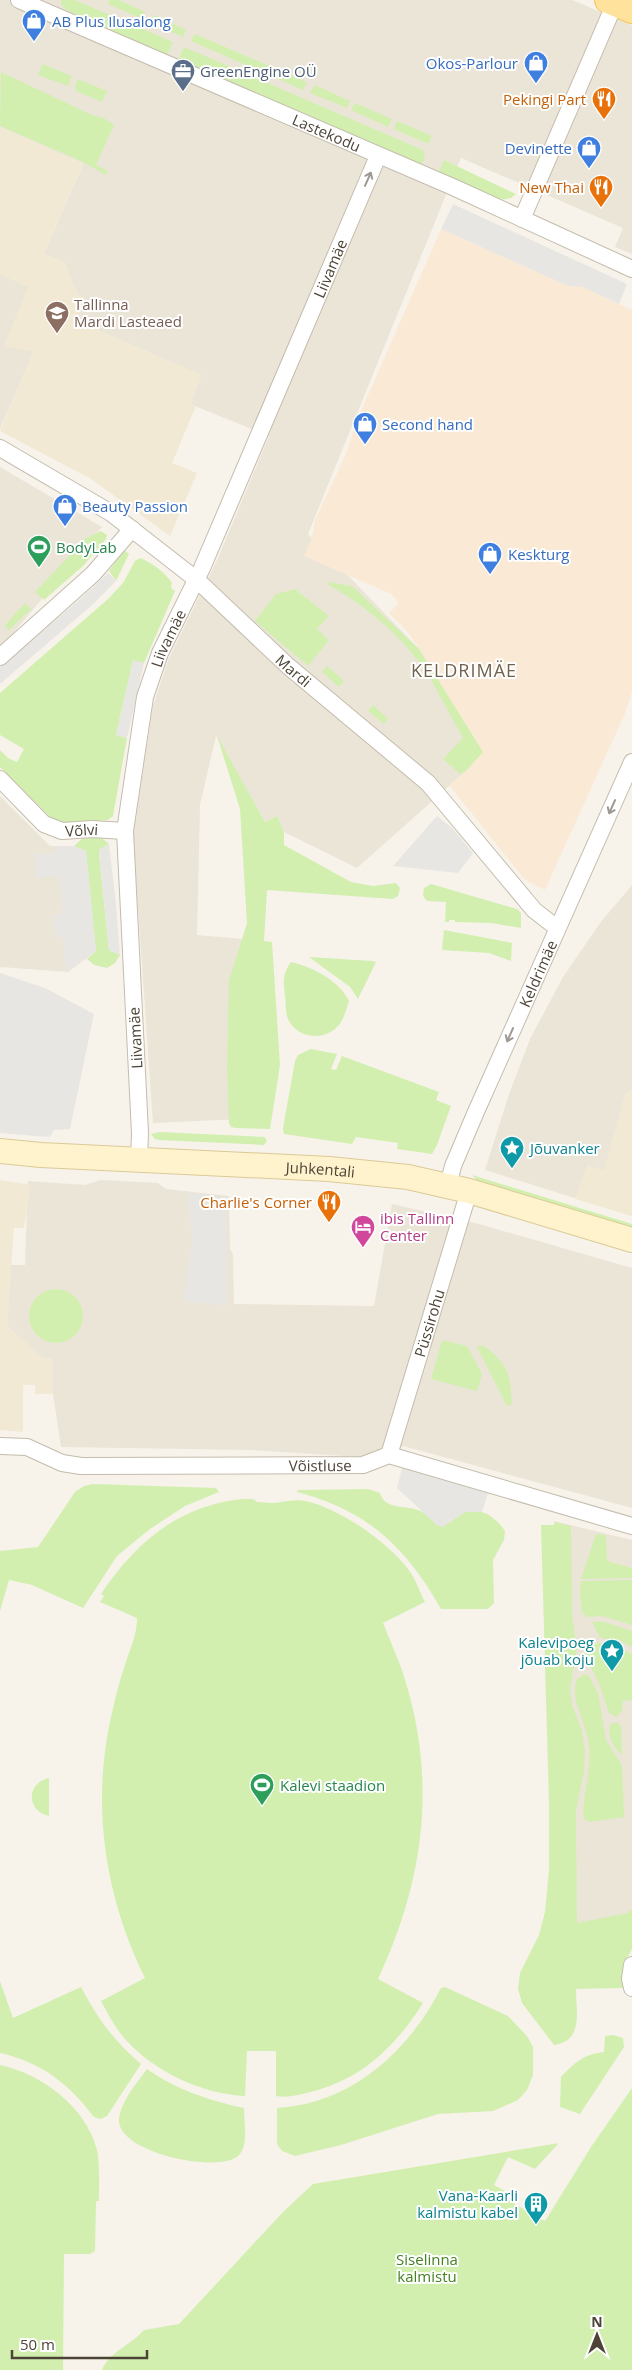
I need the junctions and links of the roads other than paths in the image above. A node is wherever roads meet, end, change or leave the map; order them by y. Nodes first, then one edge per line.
1 (19, 0) edge
2 (618, 3) edge
3 (378, 156) junction
4 (522, 219) junction
5 (632, 269) edge
6 (0, 448) edge
7 (132, 529) junction
8 (197, 580) junction
9 (0, 657) edge
10 (632, 762) edge
11 (0, 779) edge
12 (125, 831) junction
13 (557, 928) junction
14 (0, 1151) edge
15 (139, 1160) junction
16 (459, 1188) junction
17 (632, 1240) edge
18 (0, 1446) edge
19 (390, 1455) junction
20 (632, 1526) edge
21 (632, 1965) edge
22 (632, 1988) edge

1 - 3 street, Lastekodu
2 - 4 street
3 - 4 street, Lastekodu
8 -> 3 street, Liivamäe
4 - 5 street, Lastekodu
6 - 7 street, Mardi
7 - 8 street, Mardi
7 - 9 street
8 - 12 street, Liivamäe
8 - 13 street, Mardi
10 -> 13 street, Keldrimäe
11 - 12 street, Võlvi
12 - 15 street, Liivamäe
13 -> 16 street, Keldrimäe
14 - 15 street, Juhkentali
15 - 16 street, Juhkentali
16 - 17 street, Juhkentali
16 - 19 street, Püssirohu
18 - 19 street, Võistluse
19 - 20 street
21 - 22 street

